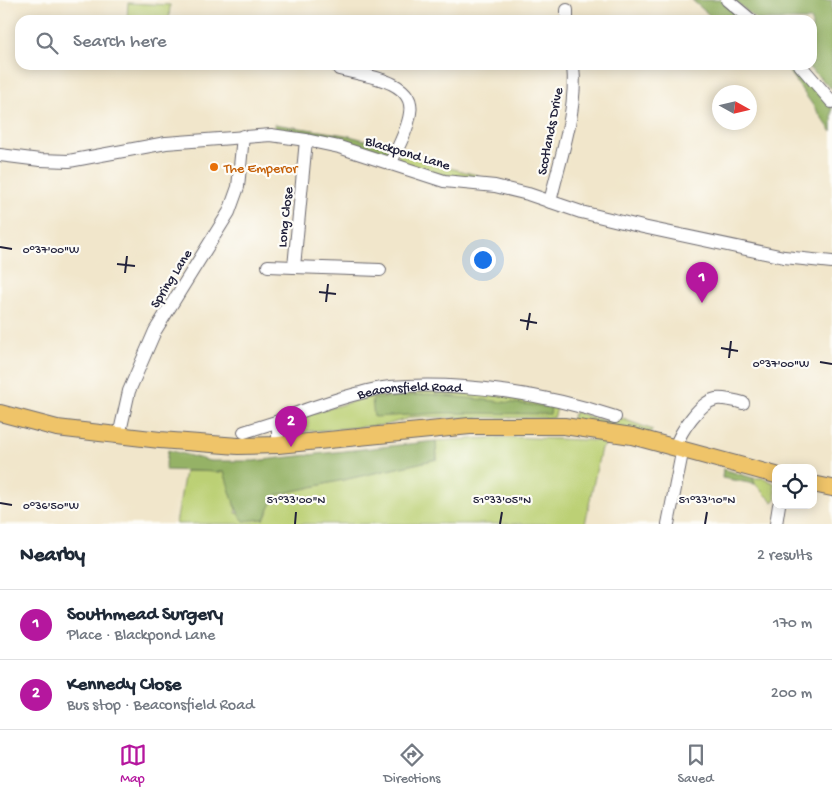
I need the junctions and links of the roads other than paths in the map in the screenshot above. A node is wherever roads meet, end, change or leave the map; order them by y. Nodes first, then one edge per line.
1 (727, 0) edge
2 (745, 15) edge
3 (343, 70) edge
4 (573, 70) edge
5 (804, 70) edge
6 (832, 102) edge
7 (243, 136) junction
8 (306, 140) junction
9 (1, 159) edge
10 (390, 164) junction
11 (550, 202) junction
12 (832, 262) edge
13 (268, 266) dead end
14 (294, 267) junction
15 (380, 270) dead end
16 (743, 403) dead end
17 (569, 405) junction
18 (0, 413) edge
19 (615, 417) dead end
20 (279, 421) junction
21 (564, 426) junction
22 (244, 432) dead end
23 (119, 436) junction
24 (278, 445) junction
25 (680, 447) junction
26 (772, 474) edge
27 (817, 485) edge
28 (832, 488) edge
29 (778, 509) edge
30 (668, 524) edge
31 (776, 524) edge

1 - 2 street
3 - 10 street
4 - 11 street, Scotlands Drive
5 - 6 street
7 - 8 street, Blackpond Lane
7 - 9 street, Blackpond Lane
7 - 23 street, Spring Lane
8 - 10 street, Blackpond Lane
8 - 14 street, Long Close
10 - 11 street, Blackpond Lane
11 - 12 street, Blackpond Lane
13 - 14 street, Long Close
14 - 15 street, Long Close
16 - 25 street
17 - 19 street, Beaconsfield Road
17 - 20 street, Beaconsfield Road
17 - 21 street
18 - 23 main road
20 - 22 street, Beaconsfield Road
20 - 24 street
21 - 24 main road
21 - 25 main road
23 - 24 main road
25 - 26 main road
25 - 30 street
27 - 28 main road
29 - 31 street

